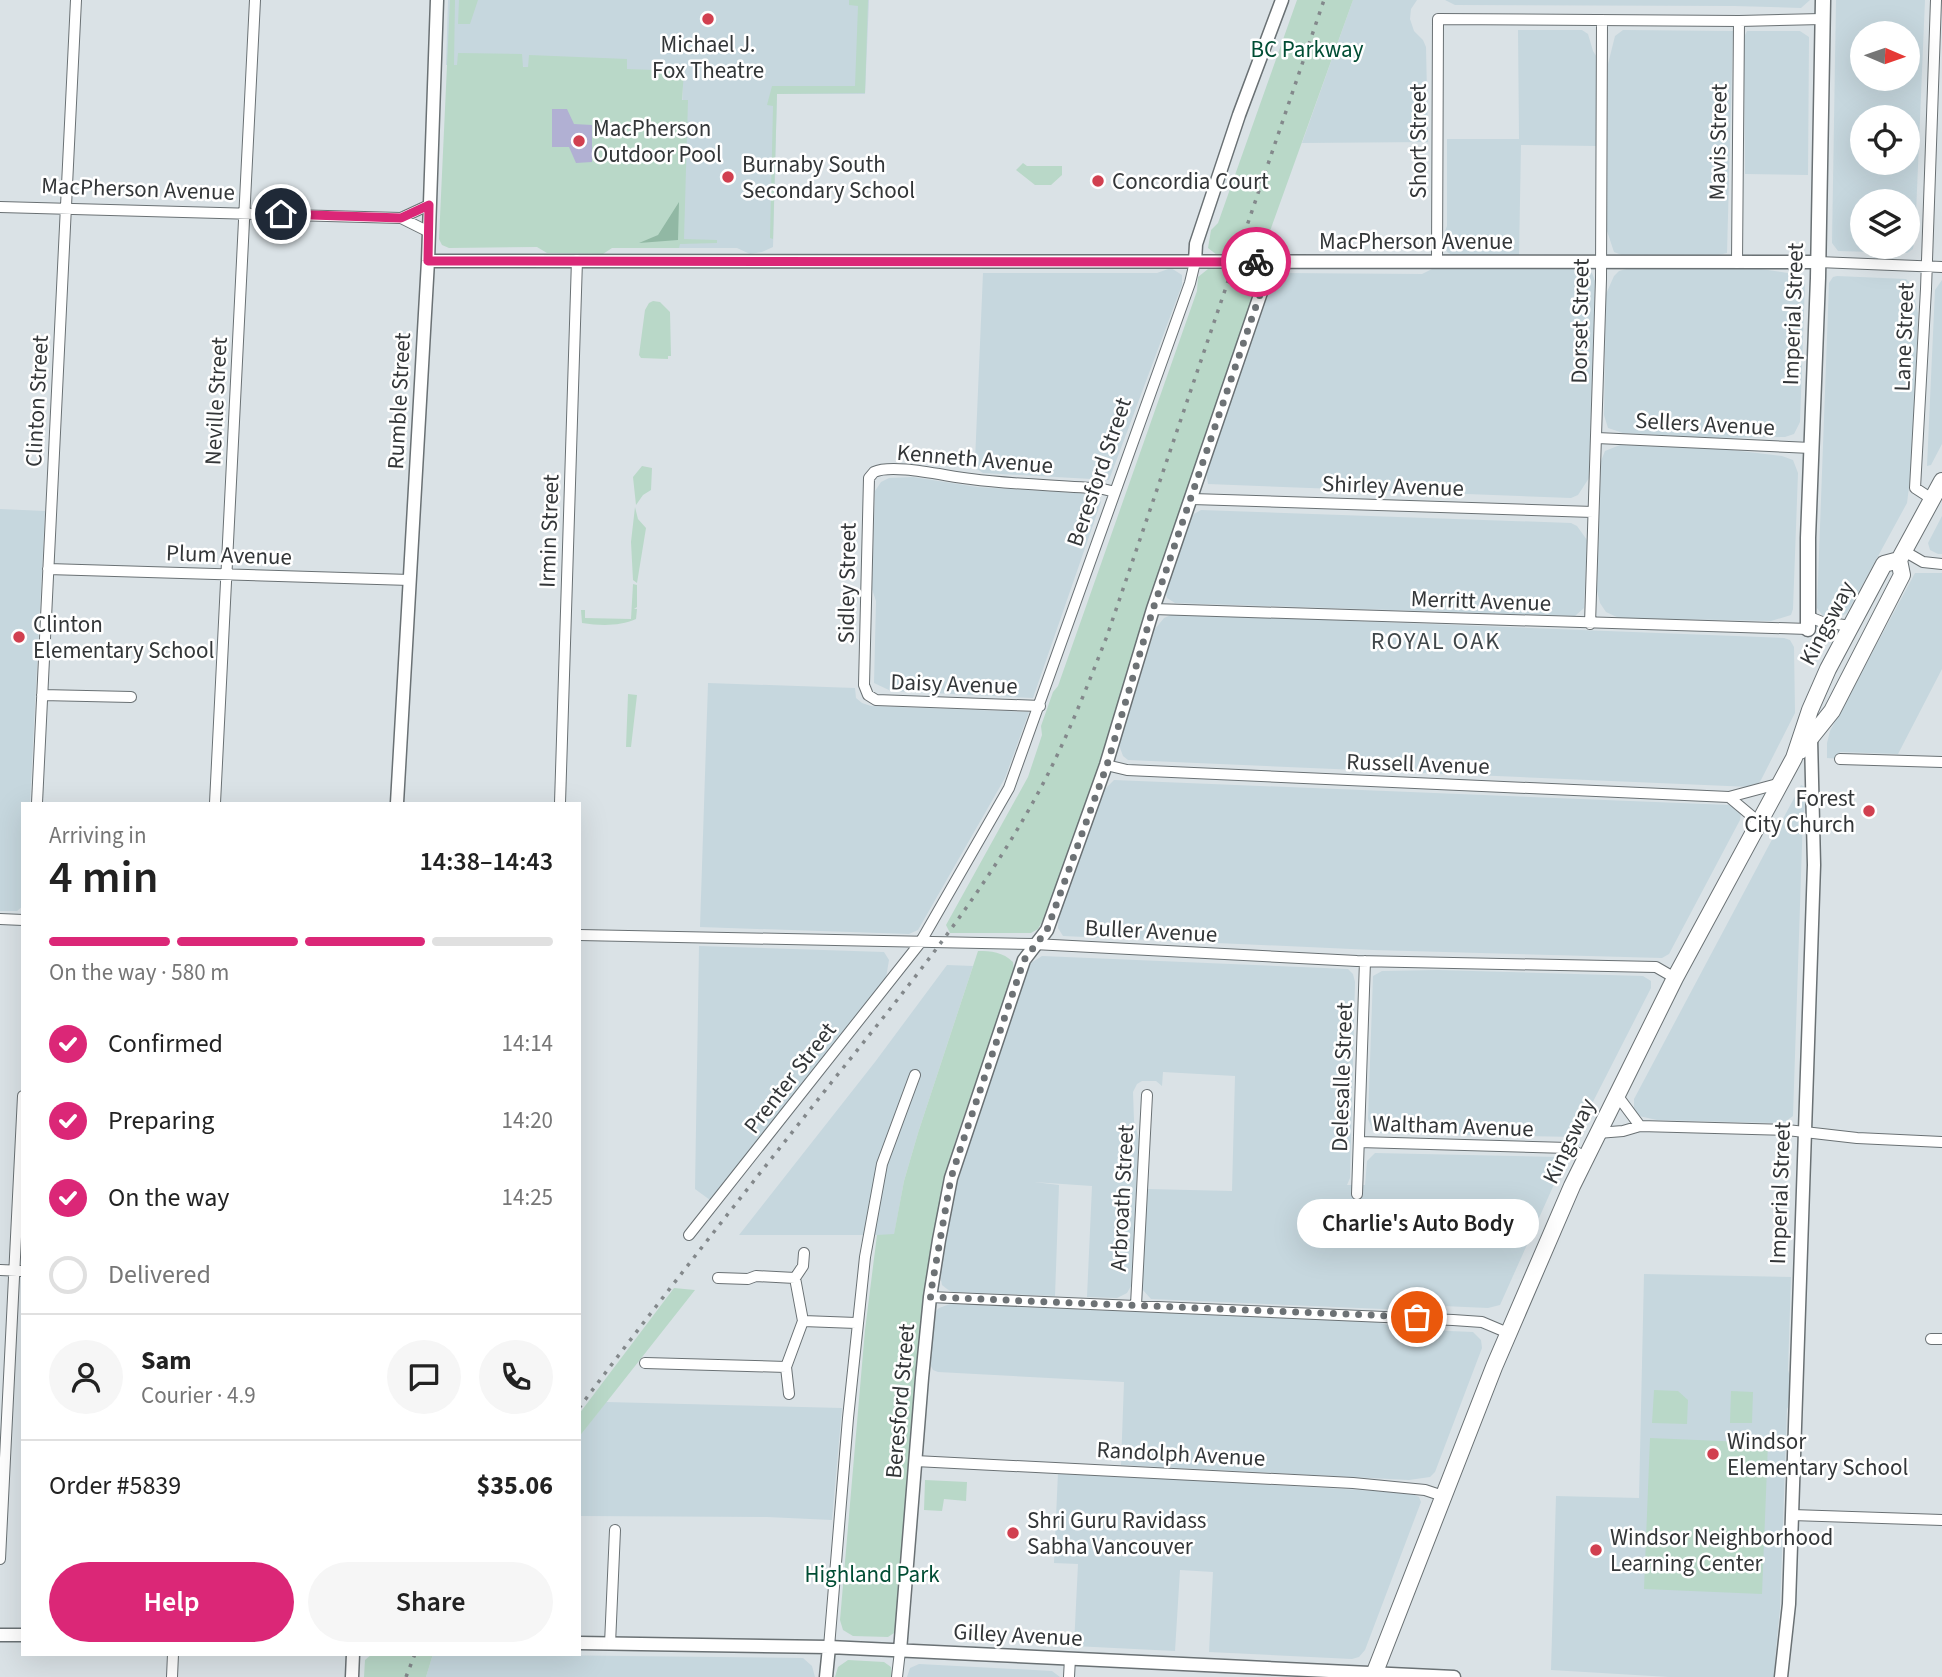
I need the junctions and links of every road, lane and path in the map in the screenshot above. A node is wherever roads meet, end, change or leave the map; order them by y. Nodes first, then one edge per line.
1 (76, 0) edge
2 (255, 0) edge
3 (437, 0) edge
4 (1282, 0) edge
5 (1823, 0) edge
6 (1936, 0) edge
7 (1822, 19) junction
8 (1602, 20) junction
9 (1739, 21) junction
10 (429, 205) junction
11 (0, 207) edge
12 (66, 208) junction
13 (244, 214) junction
14 (401, 218) junction
15 (429, 232) junction
16 (577, 260) junction
17 (428, 261) junction
18 (1195, 262) junction
19 (1271, 262) junction
20 (1437, 262) junction
21 (1601, 262) junction
22 (1818, 262) junction
23 (1737, 263) junction
24 (1926, 267) junction
25 (1942, 267) edge
26 (1597, 438) junction
27 (1811, 448) junction
28 (874, 472) joint
29 (1942, 481) edge
30 (1115, 492) junction
31 (1192, 499) junction
32 (1932, 499) junction
33 (1593, 512) junction
34 (1901, 555) junction
35 (1942, 564) edge
36 (48, 569) junction
37 (227, 574) junction
38 (410, 580) junction
39 (1153, 609) junction
40 (1807, 623) junction
41 (1590, 624) junction
42 (1851, 626) junction
43 (43, 695) junction
44 (868, 695) joint
45 (131, 697) dead end
46 (1040, 706) junction
47 (1810, 710) junction
48 (1811, 738) junction
49 (1794, 758) junction
50 (1840, 759) dead end
51 (1942, 762) edge
52 (1107, 765) junction
53 (1781, 783) junction
54 (1729, 797) junction
55 (37, 802) edge
56 (215, 802) edge
57 (397, 802) edge
58 (561, 802) edge
59 (1760, 823) junction
60 (0, 919) edge
61 (21, 920) edge
62 (581, 935) edge
63 (920, 943) junction
64 (1034, 944) junction
65 (1365, 961) junction
66 (1675, 978) junction
67 (915, 1075) dead end
68 (1147, 1095) dead end
69 (1617, 1095) junction
70 (1640, 1126) junction
71 (1805, 1132) junction
72 (1598, 1133) junction
73 (1359, 1142) junction
74 (1942, 1142) edge
75 (1586, 1157) junction
76 (21, 1184) edge
77 (1357, 1194) dead end
78 (690, 1235) dead end
79 (804, 1253) dead end
80 (0, 1270) edge
81 (19, 1271) edge
82 (718, 1278) dead end
83 (795, 1278) junction
84 (930, 1297) junction
85 (1136, 1305) junction
86 (803, 1321) junction
87 (856, 1324) junction
88 (1508, 1334) junction
89 (645, 1363) dead end
90 (786, 1367) junction
91 (789, 1394) dead end
92 (915, 1461) junction
93 (1443, 1496) junction
94 (1792, 1515) junction
95 (1942, 1520) edge
96 (615, 1530) dead end
97 (0, 1559) edge
98 (0, 1635) edge
99 (21, 1635) edge
100 (581, 1643) edge
101 (610, 1644) junction
102 (829, 1647) junction
103 (900, 1651) junction
104 (173, 1656) edge
105 (353, 1656) edge
106 (1070, 1658) junction
107 (1374, 1675) edge
108 (172, 1677) edge
109 (352, 1677) edge
110 (826, 1677) edge
111 (897, 1677) edge
112 (1069, 1677) edge
113 (1454, 1677) edge
114 (1781, 1677) edge

1 - 12 street, Clinton Street
2 - 13 street, Neville Street
3 - 10 street, Rumble Street
4 - 18 street, Beresford Street
5 - 7 main road, Imperial Street
6 - 24 street, Lane Street
7 - 9 street
7 - 22 main road, Imperial Street
8 - 9 street
8 - 20 street, Short Street
8 - 21 street, Dorset Street
9 - 23 street, Mavis Street
10 - 14 street, MacPherson Avenue
10 - 15 street, Rumble Street
11 - 12 street, MacPherson Avenue
12 - 13 street, MacPherson Avenue
12 - 36 street, Clinton Street
13 - 14 street, MacPherson Avenue
13 - 37 street, Neville Street
14 - 15 street, MacPherson Avenue
15 - 17 street, Rumble Street
16 - 17 street, MacPherson Avenue
16 - 18 street, MacPherson Avenue
16 - 58 street, Irmin Street
17 - 38 street, Rumble Street
18 - 19 street, MacPherson Avenue
18 - 30 street, Beresford Street
19 - 20 street, MacPherson Avenue
19 - 31 street, Beresford Street
20 - 21 street, MacPherson Avenue
21 - 23 street, MacPherson Avenue
21 - 26 street, Dorset Street
22 - 23 street, MacPherson Avenue
22 - 24 street, MacPherson Avenue
22 - 27 main road, Imperial Street
24 - 25 street, MacPherson Avenue
24 - 32 street, Lane Street
26 - 27 street, Sellers Avenue
26 - 33 street, Dorset Street
27 - 40 main road, Imperial Street
28 - 30 street, Kenneth Avenue
28 - 44 street, Sidley Street
29 - 32 main road, Kingsway
30 - 46 street, Beresford Street
31 - 33 street, Shirley Avenue
31 - 39 street, Beresford Street
32 - 34 main road, Kingsway
33 - 41 street, Dorset Street
34 - 35 street
34 - 42 main road, Kingsway
34 - 48 main road, Kingsway
36 - 37 street, Plum Avenue
36 - 43 street, Clinton Street
37 - 38 street, Plum Avenue
37 - 56 street, Neville Street
38 - 57 street, Rumble Street
39 - 41 street, Merritt Avenue
39 - 52 street, Beresford Street
40 - 41 street, Merritt Avenue
40 - 42 street, Merritt Avenue
42 - 47 main road, Kingsway
43 - 45 street
43 - 55 street, Clinton Street
44 - 46 street, Daisy Avenue
46 - 63 street, Beresford Street
47 - 48 main road, Imperial Street
47 - 49 main road, Kingsway
48 - 49 main road, Kingsway
48 - 71 street, Imperial Street
49 - 53 main road, Kingsway
50 - 51 street
52 - 54 street, Russell Avenue
52 - 64 street, Beresford Street
53 - 54 street, Russell Avenue
53 - 59 main road, Kingsway
54 - 59 street
59 - 66 main road, Kingsway
60 - 61 street
62 - 63 street, Buller Avenue
63 - 64 street, Buller Avenue
63 - 78 street, Prenter Street
64 - 65 street, Buller Avenue
64 - 84 street, Beresford Street
65 - 66 street, Buller Avenue
65 - 73 street, Delesalle Street
66 - 69 main road, Kingsway
67 - 87 street
68 - 85 street, Arbroath Street
69 - 70 street
69 - 72 main road, Kingsway
70 - 71 street
70 - 72 street
71 - 74 street
71 - 94 street, Imperial Street
72 - 75 main road, Kingsway
73 - 75 street, Waltham Avenue
73 - 77 street, Delesalle Street
75 - 88 main road, Kingsway
76 - 81 street
79 - 83 street
80 - 81 street
81 - 97 street
82 - 83 street
83 - 86 street
84 - 85 street
84 - 92 street, Beresford Street
85 - 88 street
86 - 87 street
86 - 90 street
87 - 102 street
88 - 93 main road, Kingsway
89 - 90 street
90 - 91 street
92 - 93 street, Randolph Avenue
92 - 103 street, Beresford Street
93 - 107 main road, Kingsway
94 - 95 street
94 - 114 street, Imperial Street
96 - 101 street
98 - 99 street
100 - 101 street, Gilley Avenue
101 - 102 street, Gilley Avenue
102 - 103 street, Gilley Avenue
102 - 110 street
103 - 106 street, Gilley Avenue
103 - 111 street, Beresford Street
104 - 108 street
105 - 109 street
106 - 107 street, Gilley Avenue
106 - 112 street
107 - 113 street, Gilley Avenue

